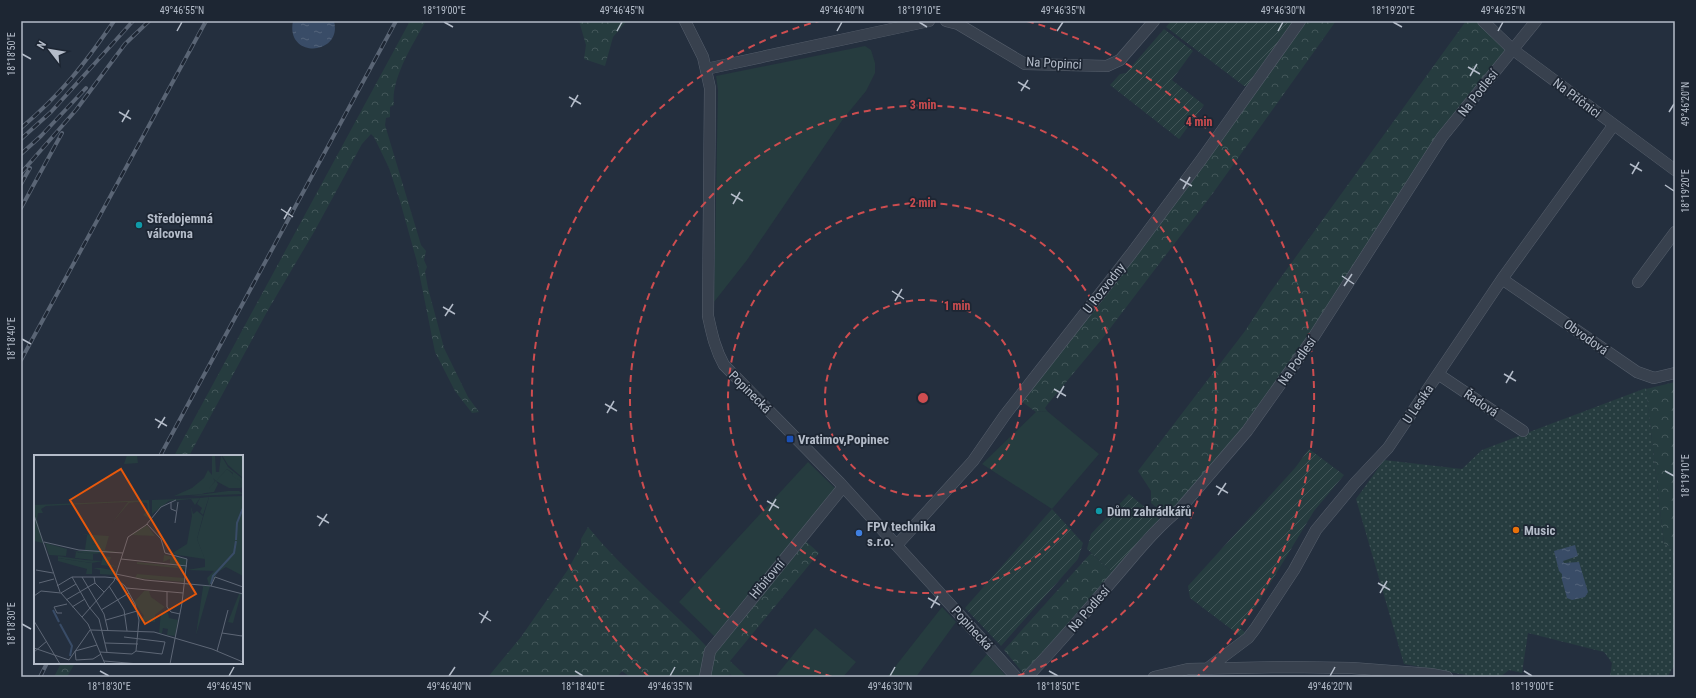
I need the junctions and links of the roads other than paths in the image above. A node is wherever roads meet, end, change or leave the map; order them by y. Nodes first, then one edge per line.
1 (684, 21) edge
2 (929, 21) edge
3 (946, 21) edge
4 (1154, 21) edge
5 (1300, 21) edge
6 (1483, 21) edge
7 (1536, 21) edge
8 (1512, 50) junction
9 (706, 69) junction
10 (1614, 126) junction
11 (1675, 170) edge
12 (1675, 232) edge
13 (1502, 279) junction
14 (1638, 282) dead end
15 (1675, 373) edge
16 (1438, 374) junction
17 (1523, 431) dead end
18 (843, 487) junction
19 (897, 545) junction
20 (1208, 668) junction
21 (1288, 672) edge
22 (705, 677) edge
23 (1016, 677) edge
24 (1027, 677) edge
25 (1154, 677) edge
26 (1447, 677) edge

1 - 9 street, Popinecká
2 - 9 street
3 - 4 street, Na Popinci
5 - 19 street, U Rozvodny
6 - 8 street, Na Příčnici
7 - 8 street, Na Podlesí
8 - 10 street, Na Příčnici
8 - 24 street, Na Podlesí
9 - 18 street, Popinecká
10 - 11 street, Na Příčnici
10 - 13 street, U Lesíka
12 - 14 street
13 - 15 street, Obvodová
13 - 16 street, U Lesíka
16 - 17 street, Řadová
16 - 20 street, U Lesíka
18 - 19 street, Popinecká
18 - 22 street, Hřbitovní
19 - 23 street, Popinecká
20 - 21 street
20 - 25 street
21 - 26 street

